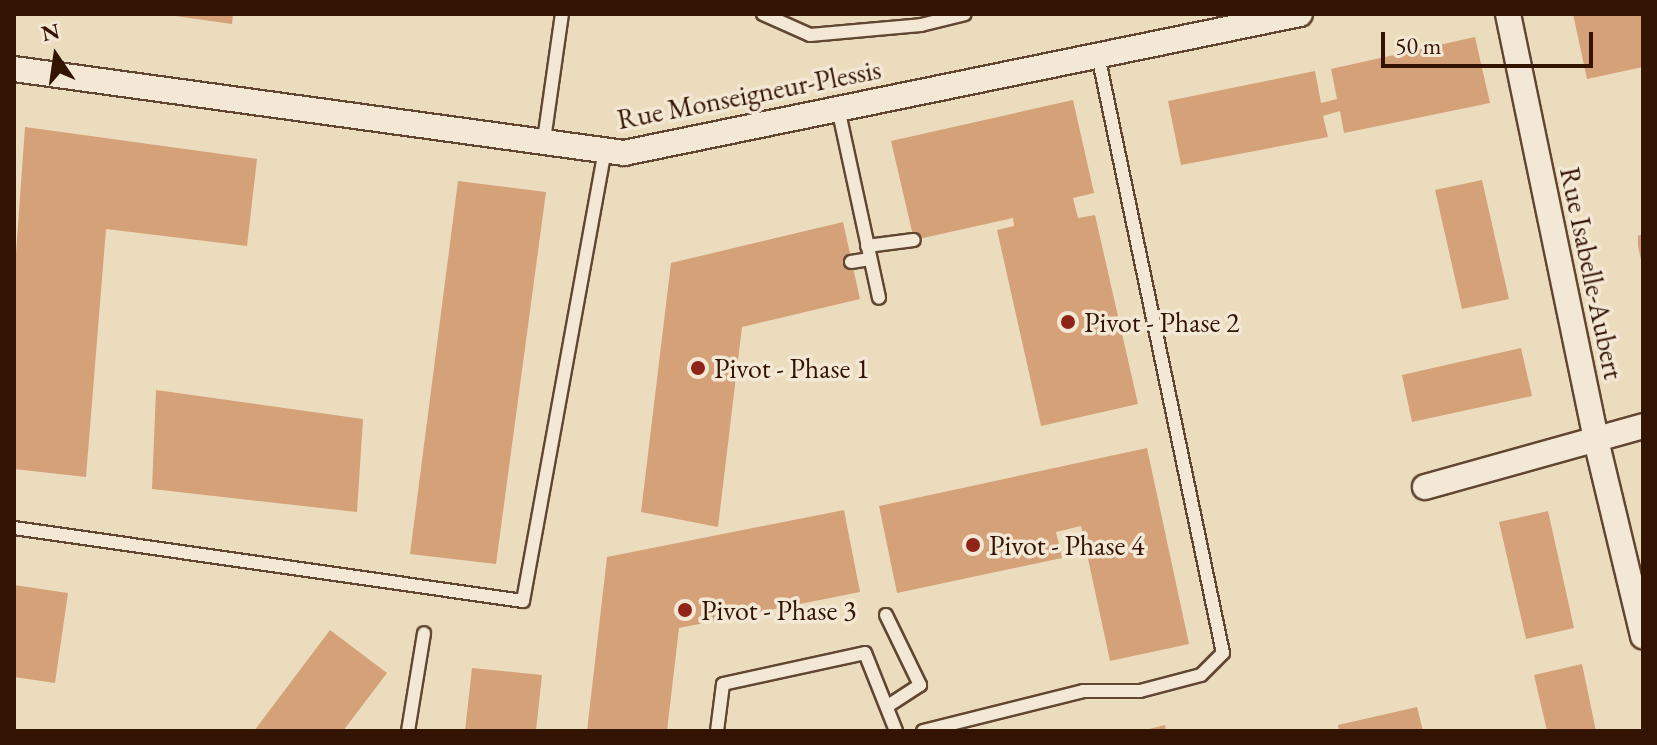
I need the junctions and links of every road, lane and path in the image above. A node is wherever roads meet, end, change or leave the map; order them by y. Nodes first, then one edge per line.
1 (562, 14) edge
2 (763, 14) edge
3 (965, 14) edge
4 (1300, 14) edge
5 (1508, 14) edge
6 (1098, 55) junction
7 (14, 69) edge
8 (838, 108) junction
9 (544, 140) junction
10 (605, 150) junction
11 (914, 240) dead end
12 (869, 253) junction
13 (851, 262) dead end
14 (879, 298) dead end
15 (1643, 426) edge
16 (1596, 440) junction
17 (1425, 487) dead end
18 (14, 528) edge
19 (886, 615) dead end
20 (1642, 624) edge
21 (424, 633) dead end
22 (888, 706) junction
23 (408, 730) edge
24 (717, 731) edge
25 (896, 731) edge
26 (923, 731) edge

1 - 9 lane
2 - 3 lane
4 - 6 street, Rue Monseigneur-Plessis
5 - 16 street, Rue Isabelle-Aubert
6 - 8 street, Rue Monseigneur-Plessis
6 - 26 lane
7 - 9 street, Rue Monseigneur-Plessis
8 - 10 street, Rue Monseigneur-Plessis
8 - 12 lane
9 - 10 street, Rue Monseigneur-Plessis
10 - 18 lane
11 - 12 lane
12 - 13 lane
12 - 14 lane
15 - 16 street
16 - 17 street
16 - 20 street, Rue Isabelle-Aubert
19 - 22 lane
21 - 23 lane
22 - 24 lane
22 - 25 lane

